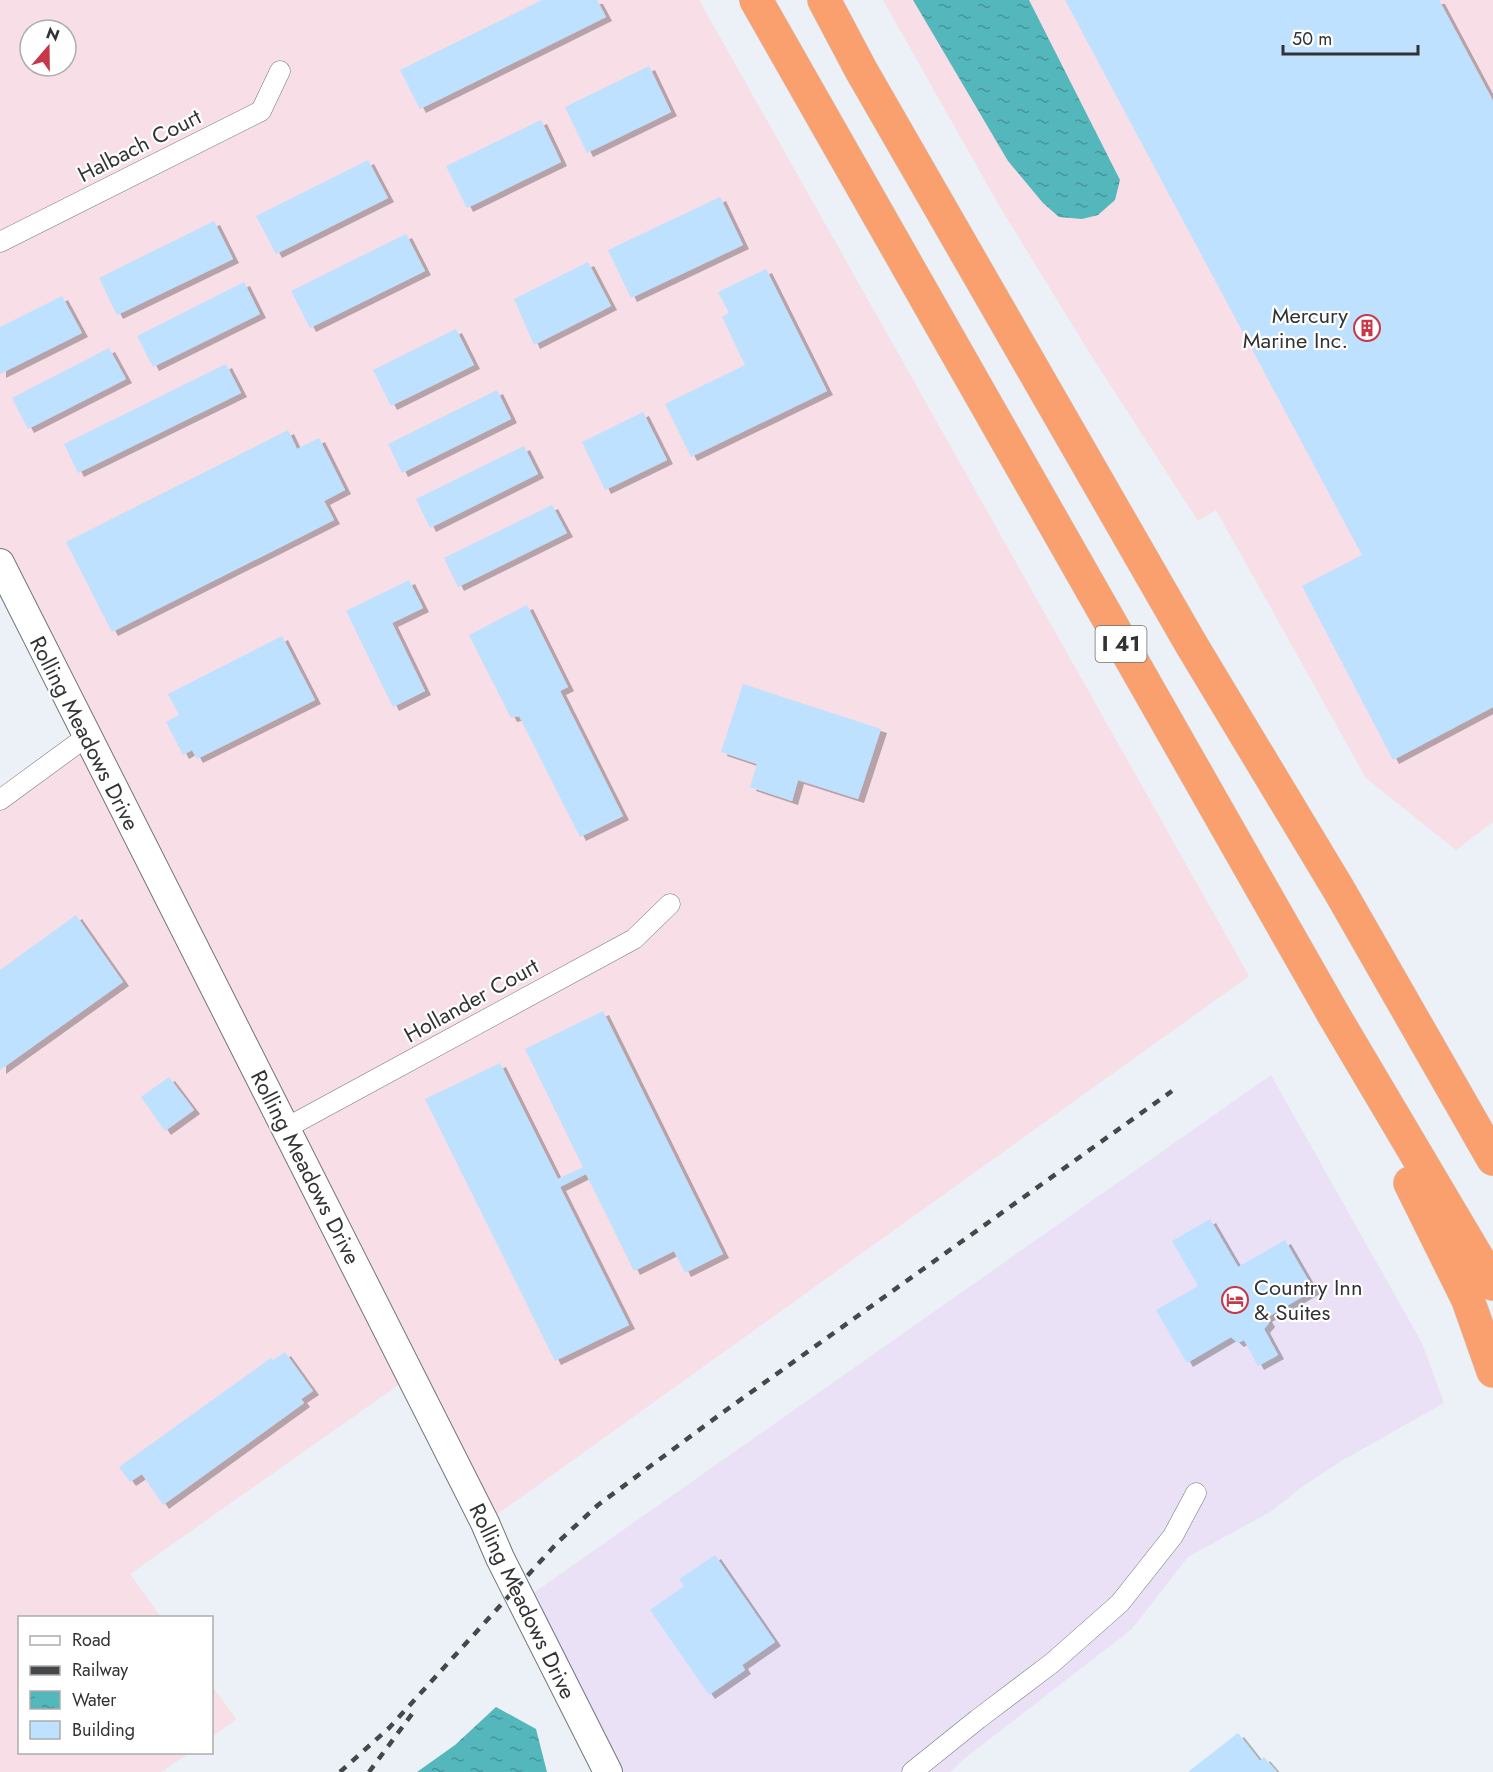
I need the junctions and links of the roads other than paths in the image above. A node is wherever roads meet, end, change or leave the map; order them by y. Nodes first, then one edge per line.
1 (756, 0) edge
2 (824, 0) edge
3 (280, 71) dead end
4 (0, 242) edge
5 (0, 563) edge
6 (86, 737) junction
7 (0, 800) edge
8 (1339, 890) junction
9 (670, 904) dead end
10 (1332, 1012) junction
11 (1493, 1113) edge
12 (286, 1128) junction
13 (1493, 1160) edge
14 (1493, 1284) edge
15 (1493, 1371) edge
16 (1196, 1493) dead end
17 (608, 1772) edge
18 (912, 1772) edge

1 - 10 highway, I 41
2 - 8 highway, I 41
3 - 4 street, Halbach Court
5 - 6 main road, Rolling Meadows Drive
6 - 7 street
6 - 12 main road, Rolling Meadows Drive
8 - 11 highway
8 - 13 highway, I 41
9 - 12 street, Hollander Court
10 - 14 highway, I 41
10 - 15 highway
12 - 17 main road, Rolling Meadows Drive
16 - 18 street

